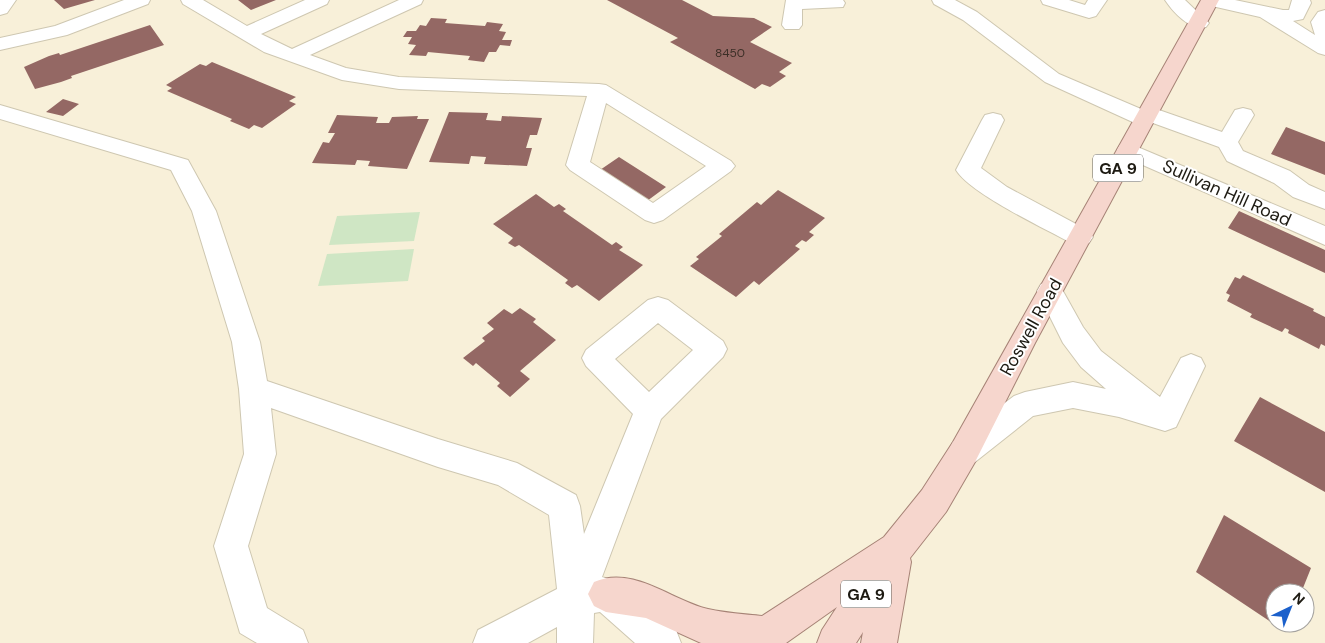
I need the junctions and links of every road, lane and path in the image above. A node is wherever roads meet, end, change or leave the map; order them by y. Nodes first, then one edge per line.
1 (7, 0) edge
2 (141, 0) edge
3 (190, 0) edge
4 (320, 0) edge
5 (414, 0) edge
6 (942, 0) edge
7 (1050, 0) edge
8 (1098, 0) edge
9 (1174, 0) edge
10 (1210, 0) edge
11 (1301, 0) edge
12 (1310, 0) edge
13 (836, 3) dead end
14 (1325, 6) edge
15 (0, 9) edge
16 (1267, 13) junction
17 (1325, 16) edge
18 (1199, 24) junction
19 (792, 25) dead end
20 (246, 33) junction
21 (1325, 35) edge
22 (0, 44) edge
23 (1325, 49) edge
24 (293, 56) junction
25 (599, 90) junction
26 (0, 112) edge
27 (1243, 115) dead end
28 (1147, 116) junction
29 (993, 120) dead end
30 (1227, 142) junction
31 (1128, 150) junction
32 (1325, 201) edge
33 (1325, 236) edge
34 (1080, 237) junction
35 (1050, 291) junction
36 (1191, 366) dead end
37 (254, 389) junction
38 (649, 411) dead end
39 (1166, 418) junction
40 (964, 452) junction
41 (898, 546) junction
42 (591, 596) junction
43 (290, 643) edge
44 (490, 643) edge
45 (575, 643) edge
46 (663, 643) edge
47 (835, 643) edge
48 (879, 643) edge

1 - 15 street
2 - 22 street
3 - 20 street
4 - 20 street
5 - 24 street
6 - 28 street
7 - 8 street
9 - 18 street
10 - 16 street
10 - 18 main road, Roswell Road / GA 9
11 - 16 street
12 - 14 street
13 - 19 street
16 - 23 street
17 - 21 street
18 - 28 main road, Roswell Road / GA 9
20 - 24 street
24 - 25 street
25 - 25 street
26 - 37 street
27 - 30 street
28 - 30 street
28 - 31 main road, Roswell Road / GA 9
29 - 34 street
30 - 32 street
31 - 33 street, Sullivan Hill Road
31 - 34 main road, Roswell Road / GA 9
34 - 35 main road, Roswell Road / GA 9
35 - 39 street
35 - 40 main road, Roswell Road / GA 9
36 - 39 street
37 - 42 street
37 - 43 street
38 - 42 street
39 - 40 street
40 - 41 main road, Roswell Road / GA 9
41 - 42 main road
41 - 47 main road, Roswell Road / GA 9
41 - 48 main road
42 - 44 street
42 - 45 street
42 - 46 street

